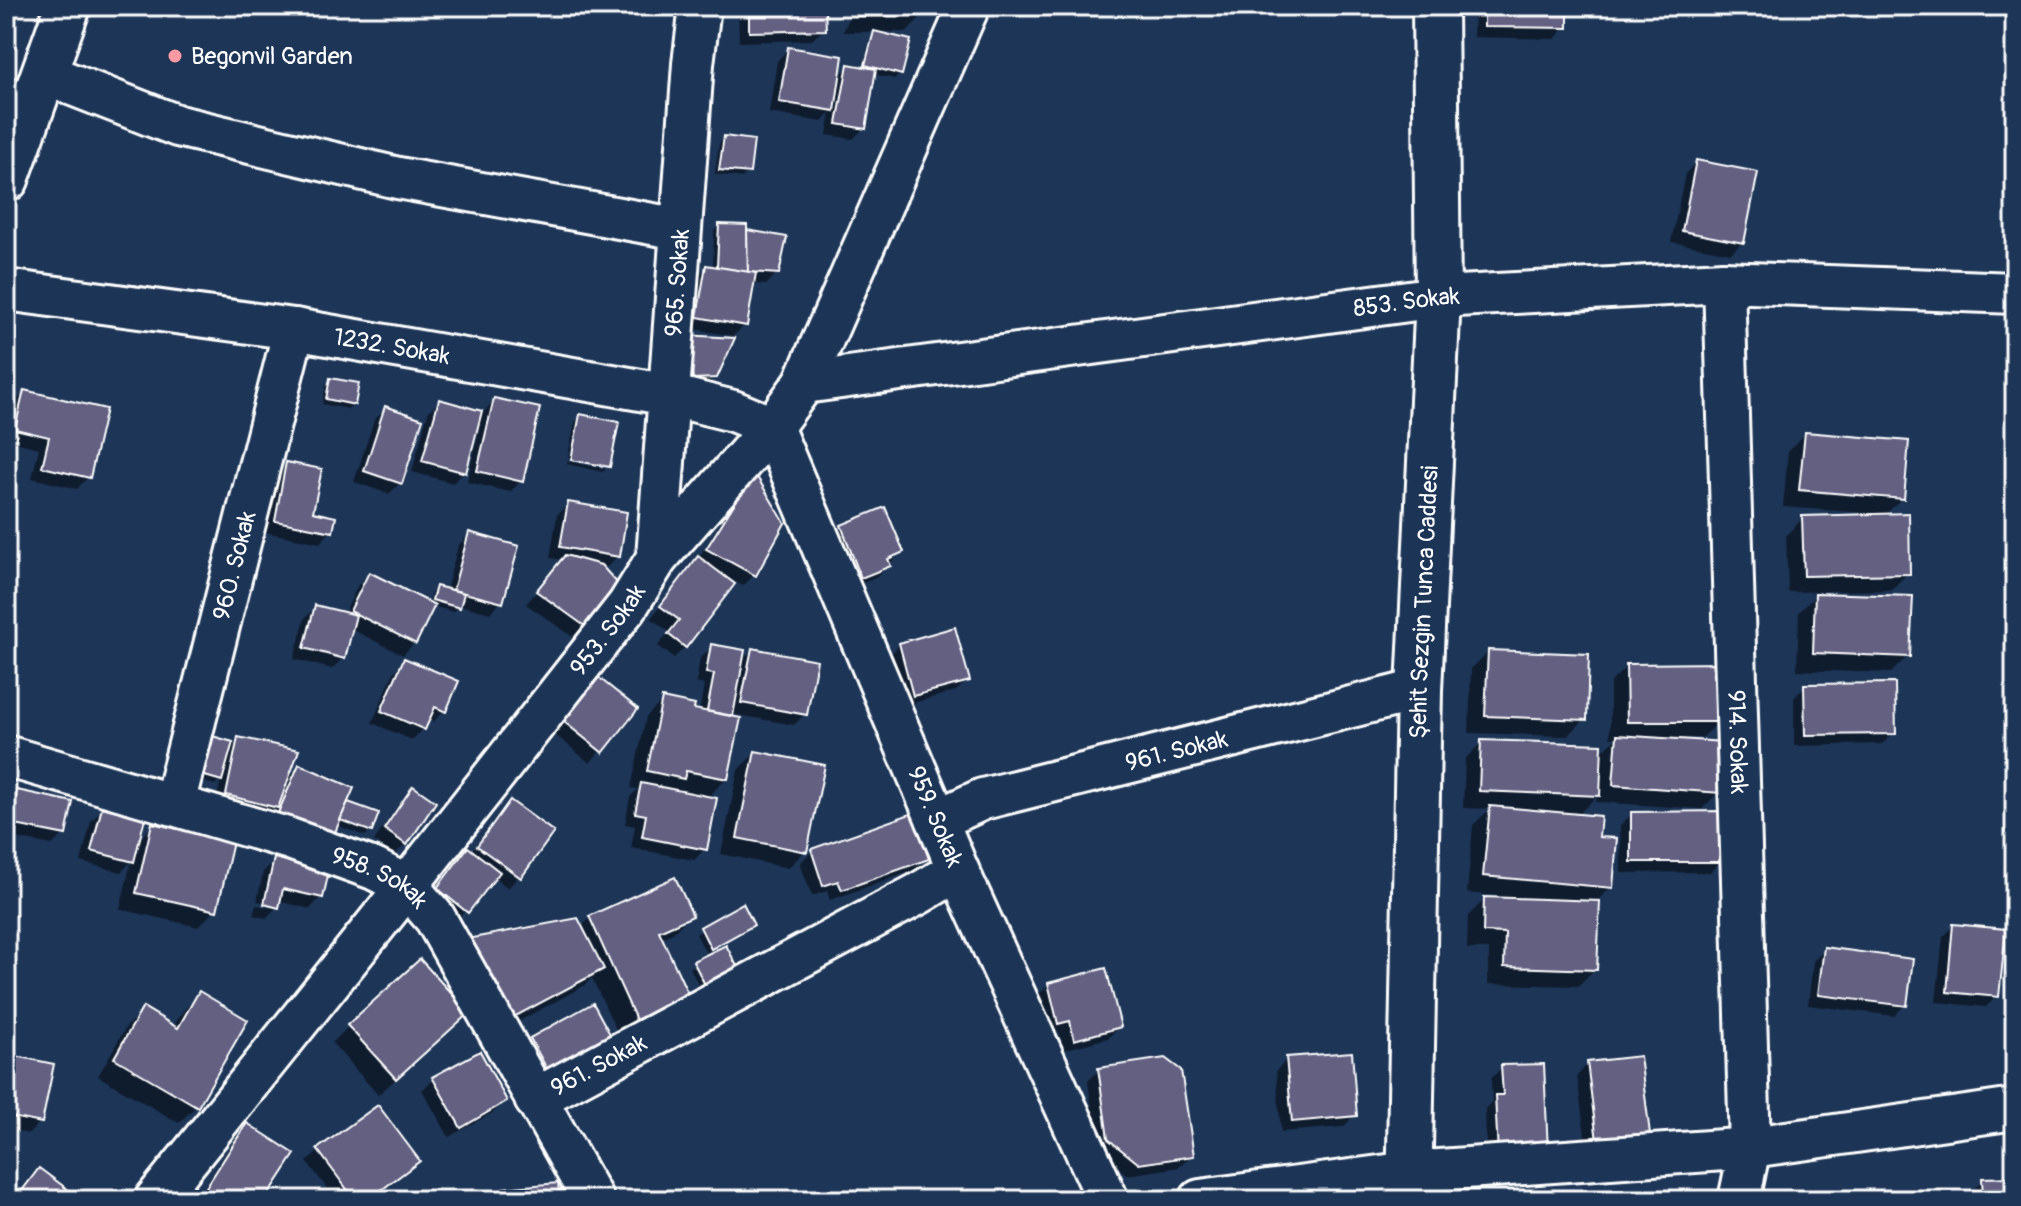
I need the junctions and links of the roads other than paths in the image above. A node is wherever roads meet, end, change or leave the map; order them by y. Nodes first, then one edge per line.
1 (68, 6) edge
2 (700, 6) edge
3 (969, 6) edge
4 (1435, 6) edge
5 (45, 74) junction
6 (6, 179) edge
7 (680, 229) junction
8 (1724, 282) junction
9 (6, 290) edge
10 (2015, 293) edge
11 (1438, 297) junction
12 (294, 329) junction
13 (804, 383) junction
14 (669, 395) junction
15 (772, 427) junction
16 (657, 558) junction
17 (1419, 690) junction
18 (6, 756) edge
19 (174, 804) junction
20 (937, 820) junction
21 (958, 870) junction
22 (407, 886) junction
23 (535, 1099) junction
24 (2015, 1109) edge
25 (1750, 1147) junction
26 (1409, 1186) edge
27 (155, 1200) edge
28 (593, 1200) edge
29 (1108, 1200) edge
30 (1200, 1200) edge
31 (1739, 1200) edge

1 - 5 street
2 - 7 street, 965. Sokak
3 - 13 street, 953. Sokak
4 - 11 street, Şehit Sezgin Tunca Caddesi
5 - 6 street
5 - 7 street
7 - 14 street, 965. Sokak
8 - 10 street, 853. Sokak
8 - 11 street, 853. Sokak
8 - 25 street, 914. Sokak
9 - 12 street, 1232. Sokak
11 - 13 street, 853. Sokak
11 - 17 street, Şehit Sezgin Tunca Caddesi
12 - 14 street, 1232. Sokak
12 - 19 street, 960. Sokak
13 - 15 street, 953. Sokak
14 - 15 street, 1232. Sokak
14 - 16 street, 965. Sokak
15 - 16 street, 953. Sokak
15 - 20 street, 959. Sokak
16 - 22 street, 953. Sokak
17 - 20 street, 961. Sokak
17 - 26 street, Şehit Sezgin Tunca Caddesi
18 - 19 street, 958. Sokak
19 - 22 street, 958. Sokak
20 - 21 street, 959. Sokak
21 - 23 street, 961. Sokak
21 - 29 street, 959. Sokak
22 - 23 street, 958. Sokak
22 - 27 street, 953. Sokak
23 - 28 street, 958. Sokak
24 - 25 street
25 - 26 street
25 - 31 street, 914. Sokak
26 - 30 street

